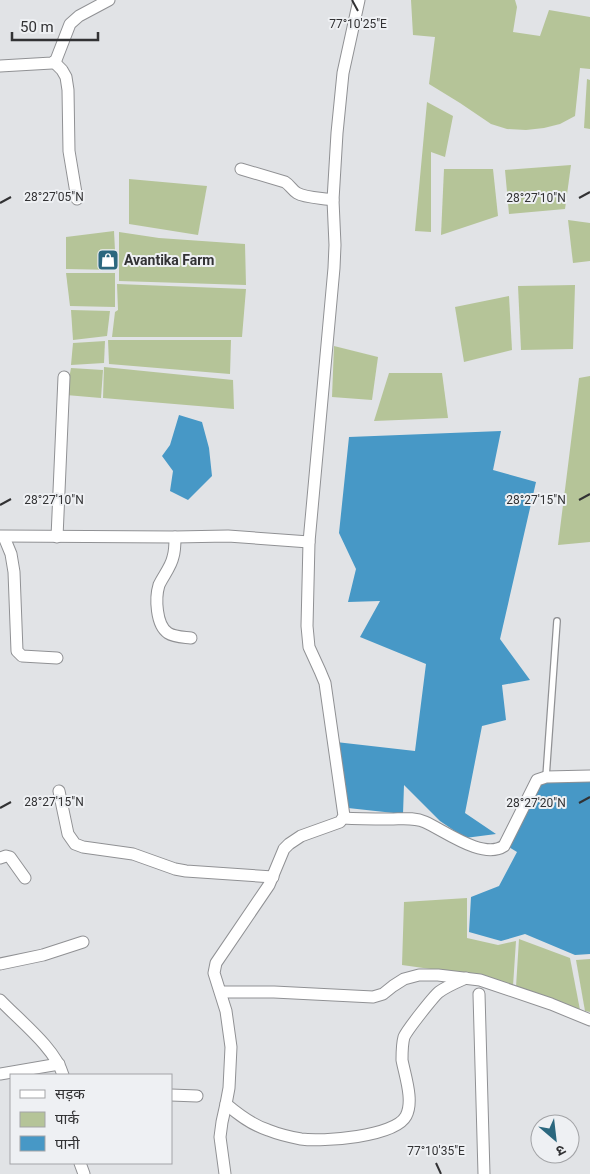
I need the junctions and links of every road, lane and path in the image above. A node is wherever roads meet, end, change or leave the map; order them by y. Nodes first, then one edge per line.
1 (110, 0) edge
2 (359, 0) edge
3 (54, 62) junction
4 (0, 66) edge
5 (240, 169) dead end
6 (77, 199) dead end
7 (333, 200) junction
8 (64, 377) dead end
9 (2, 536) edge
10 (57, 537) junction
11 (175, 537) junction
12 (309, 542) junction
13 (557, 621) dead end
14 (191, 638) dead end
15 (57, 658) dead end
16 (590, 776) edge
17 (546, 777) junction
18 (59, 791) dead end
19 (343, 818) junction
20 (0, 858) edge
21 (273, 877) junction
22 (25, 878) dead end
23 (83, 942) dead end
24 (0, 964) edge
25 (466, 978) junction
26 (221, 992) junction
27 (479, 994) dead end
28 (0, 1000) edge
29 (590, 1020) edge
30 (61, 1070) edge
31 (0, 1074) edge
32 (172, 1094) edge
33 (197, 1096) dead end
34 (226, 1104) junction
35 (225, 1174) edge
36 (484, 1174) edge

1 - 3 street
2 - 7 street
3 - 4 street
3 - 6 street
5 - 7 street
7 - 12 street
8 - 10 street
9 - 10 street
9 - 15 street
10 - 11 street
11 - 12 street
11 - 14 street
12 - 19 street
13 - 17 lane
16 - 17 street
17 - 19 street
18 - 21 street
19 - 21 street
20 - 22 street
21 - 26 street
23 - 24 street
25 - 26 street
25 - 29 street
25 - 34 street
26 - 34 street
27 - 36 street
28 - 30 street
30 - 31 street
32 - 33 street
34 - 35 street

